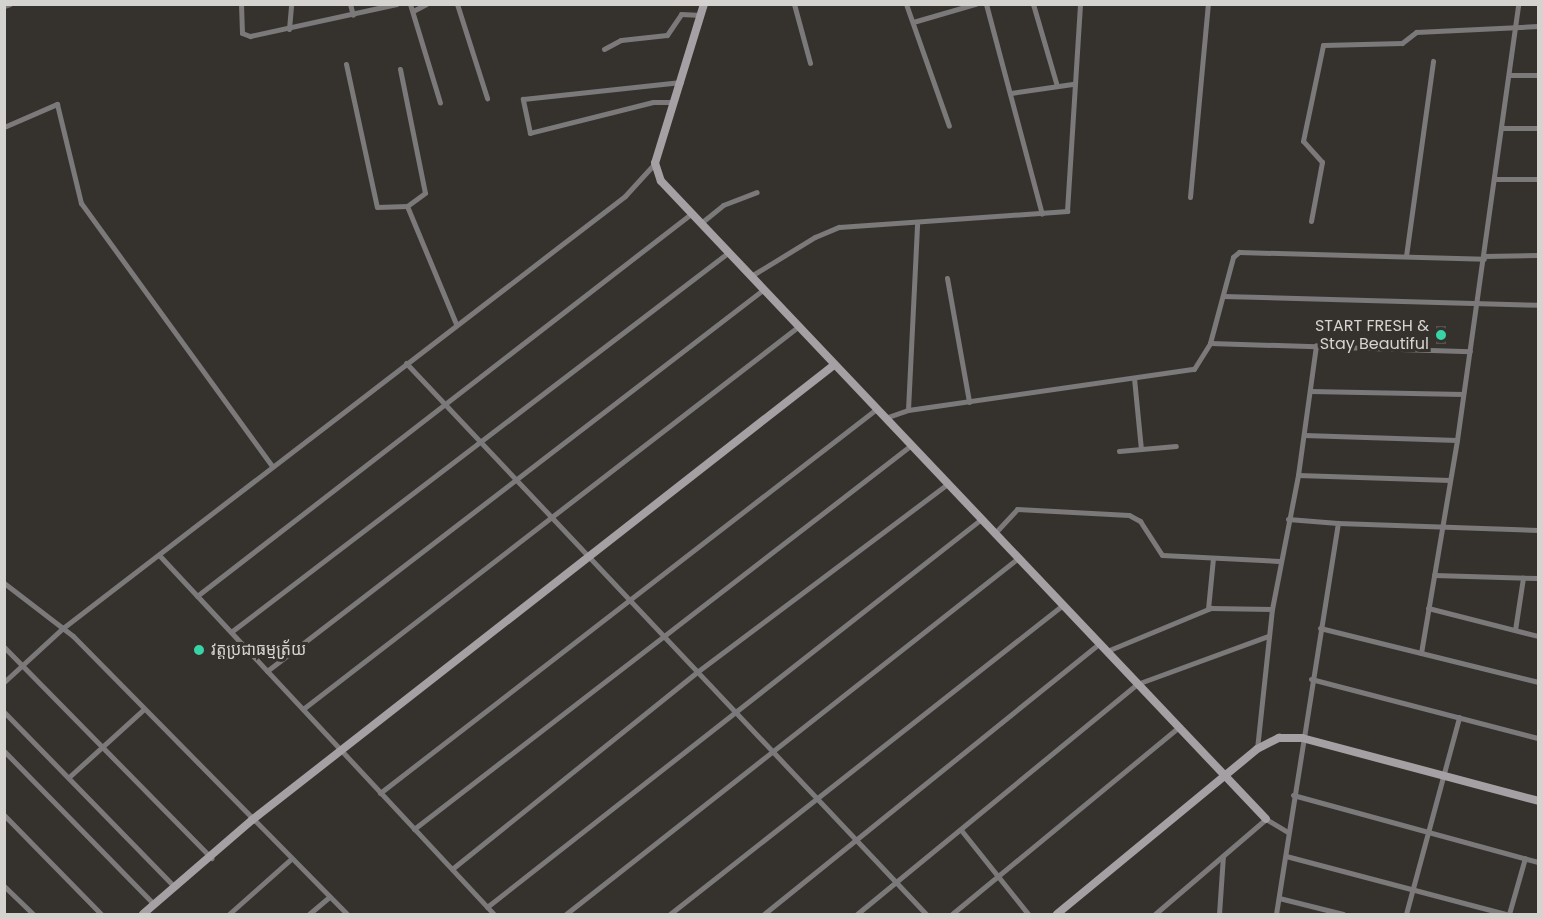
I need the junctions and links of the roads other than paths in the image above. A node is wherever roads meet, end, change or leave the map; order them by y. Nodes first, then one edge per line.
1 (10, 4) edge
2 (241, 4) edge
3 (291, 4) edge
4 (350, 4) edge
5 (397, 4) edge
6 (410, 4) edge
7 (426, 4) edge
8 (457, 4) edge
9 (704, 4) edge
10 (794, 4) edge
11 (906, 4) edge
12 (975, 4) edge
13 (986, 4) edge
14 (1033, 4) edge
15 (1080, 4) edge
16 (1208, 4) edge
17 (1518, 4) edge
18 (4, 6) edge
19 (413, 11) junction
20 (353, 15) junction
21 (701, 15) junction
22 (914, 22) junction
23 (1539, 26) edge
24 (1515, 27) junction
25 (289, 29) junction
26 (604, 49) dead end
27 (1433, 61) dead end
28 (810, 63) dead end
29 (346, 64) dead end
30 (400, 69) dead end
31 (1509, 75) junction
32 (1539, 75) edge
33 (683, 82) junction
34 (1072, 84) junction
35 (1057, 86) junction
36 (1011, 93) junction
37 (487, 98) dead end
38 (676, 102) junction
39 (440, 103) dead end
40 (949, 126) dead end
41 (4, 127) edge
42 (1501, 128) junction
43 (1539, 128) edge
44 (655, 163) junction
45 (1496, 179) junction
46 (1539, 179) edge
47 (758, 192) dead end
48 (1190, 197) dead end
49 (407, 207) junction
50 (692, 213) junction
51 (1042, 214) junction
52 (1311, 221) dead end
53 (701, 223) junction
54 (917, 223) junction
55 (729, 252) junction
56 (1539, 255) edge
57 (1406, 256) junction
58 (1484, 257) junction
59 (751, 276) junction
60 (947, 278) dead end
61 (764, 289) junction
62 (1223, 296) junction
63 (1477, 304) junction
64 (1539, 305) edge
65 (456, 324) junction
66 (799, 326) junction
67 (1210, 343) junction
68 (1316, 345) junction
69 (1470, 351) junction
70 (406, 363) junction
71 (834, 365) junction
72 (1134, 378) junction
73 (1310, 391) junction
74 (1463, 394) junction
75 (969, 402) junction
76 (443, 403) junction
77 (875, 410) junction
78 (908, 410) junction
79 (884, 419) junction
80 (1304, 435) junction
81 (1457, 440) junction
82 (480, 442) junction
83 (909, 446) junction
84 (1176, 446) dead end
85 (1141, 449) junction
86 (1119, 451) dead end
87 (272, 466) junction
88 (1298, 475) junction
89 (513, 479) junction
90 (1450, 480) junction
91 (946, 484) junction
92 (550, 517) junction
93 (1288, 519) junction
94 (980, 520) junction
95 (1338, 523) junction
96 (1442, 525) junction
97 (1539, 530) edge
98 (994, 534) junction
99 (159, 555) junction
100 (589, 558) junction
101 (1213, 558) junction
102 (1017, 559) junction
103 (1279, 561) junction
104 (1434, 575) junction
105 (1523, 578) junction
106 (1539, 578) edge
107 (4, 583) edge
108 (197, 596) junction
109 (626, 599) junction
110 (1062, 605) junction
111 (1428, 608) junction
112 (1208, 609) junction
113 (1272, 609) junction
114 (63, 628) junction
115 (1320, 628) junction
116 (1515, 630) junction
117 (231, 632) junction
118 (663, 633) junction
119 (1268, 636) junction
120 (1539, 636) edge
121 (1100, 643) junction
122 (4, 647) edge
123 (1107, 651) junction
124 (1421, 652) junction
125 (23, 665) junction
126 (267, 671) junction
127 (698, 672) junction
128 (1311, 679) junction
129 (1539, 681) edge
130 (4, 682) edge
131 (1137, 684) junction
132 (144, 709) junction
133 (303, 709) junction
134 (734, 711) junction
135 (4, 712) edge
136 (1459, 717) junction
137 (1179, 727) junction
138 (1302, 738) junction
139 (1539, 738) edge
140 (103, 748) junction
141 (1257, 749) junction
142 (4, 751) edge
143 (341, 751) junction
144 (771, 752) junction
145 (1442, 775) junction
146 (1225, 776) junction
147 (69, 777) junction
148 (380, 792) junction
149 (1293, 795) junction
150 (814, 797) junction
151 (1539, 801) edge
152 (4, 815) edge
153 (1266, 819) junction
154 (252, 820) junction
155 (414, 829) junction
156 (961, 830) junction
157 (1427, 831) junction
158 (1288, 832) junction
159 (856, 840) junction
160 (1224, 856) junction
161 (1286, 856) junction
162 (211, 858) junction
163 (1525, 858) junction
164 (291, 859) junction
165 (1539, 862) edge
166 (452, 869) junction
167 (998, 877) junction
168 (895, 884) junction
169 (4, 886) edge
170 (174, 886) junction
171 (1413, 890) junction
172 (329, 897) junction
173 (1279, 898) junction
174 (154, 904) junction
175 (487, 907) junction
176 (33, 915) edge
177 (101, 915) edge
178 (143, 915) edge
179 (229, 915) edge
180 (309, 915) edge
181 (347, 915) edge
182 (494, 915) edge
183 (566, 915) edge
184 (670, 915) edge
185 (764, 915) edge
186 (857, 915) edge
187 (926, 915) edge
188 (951, 915) edge
189 (1028, 915) edge
190 (1057, 915) edge
191 (1155, 915) edge
192 (1219, 915) edge
193 (1276, 915) edge
194 (1343, 915) edge
195 (1406, 915) edge
196 (1507, 915) edge

1 - 18 street
2 - 25 street
3 - 25 street
4 - 20 street
5 - 20 street
6 - 19 street
7 - 19 street
8 - 37 street
9 - 21 street
10 - 28 street
11 - 22 street
12 - 22 street
13 - 36 street
14 - 35 street
15 - 34 street
16 - 48 street
17 - 24 street
19 - 39 street
20 - 25 street
21 - 26 street
21 - 33 street
22 - 40 street
23 - 24 street
24 - 31 street
24 - 52 street
27 - 57 street
29 - 49 street
30 - 49 street
31 - 32 street
31 - 42 street
33 - 38 street
33 - 38 street
34 - 35 street
34 - 51 street
35 - 36 street
36 - 51 street
38 - 44 street
41 - 87 street
42 - 43 street
42 - 45 street
44 - 50 street
44 - 65 street
45 - 46 street
45 - 58 street
47 - 53 street
49 - 65 street
50 - 53 street
50 - 76 street
51 - 54 street
53 - 55 street
54 - 59 street
54 - 78 street
55 - 59 street
55 - 82 street
56 - 58 street
57 - 58 street
57 - 62 street
58 - 63 street
59 - 61 street
60 - 75 street
61 - 66 street
61 - 89 street
62 - 63 street
62 - 67 street
63 - 64 street
63 - 69 street
65 - 70 street
66 - 71 street
66 - 92 street
67 - 68 street
67 - 72 street
68 - 69 street
68 - 73 street
69 - 74 street
70 - 76 street
70 - 87 street
71 - 77 street
71 - 100 street
72 - 75 street
72 - 85 street
73 - 74 street
73 - 80 street
74 - 81 street
75 - 78 street
76 - 82 street
76 - 108 street
77 - 79 street
77 - 109 street
78 - 79 street
79 - 83 street
80 - 81 street
80 - 88 street
81 - 90 street
82 - 89 street
82 - 117 street
83 - 91 street
83 - 118 street
84 - 85 street
85 - 86 street
87 - 99 street
88 - 90 street
88 - 93 street
89 - 92 street
89 - 126 street
90 - 96 street
91 - 94 street
91 - 127 street
92 - 100 street
92 - 133 street
93 - 95 street
93 - 103 street
94 - 98 street
94 - 134 street
95 - 96 street
95 - 115 street
96 - 97 street
96 - 104 street
98 - 101 street
98 - 102 street
99 - 108 street
99 - 114 street
100 - 109 street
100 - 143 street
101 - 103 street
101 - 112 street
102 - 110 street
102 - 144 street
103 - 113 street
104 - 105 street
104 - 111 street
105 - 106 street
105 - 116 street
107 - 114 street
108 - 117 street
109 - 118 street
109 - 148 street
110 - 121 street
110 - 150 street
111 - 116 street
111 - 124 street
112 - 113 street
112 - 123 street
113 - 119 street
114 - 125 street
114 - 132 street
115 - 124 street
115 - 128 street
116 - 120 street
117 - 126 street
118 - 127 street
118 - 155 street
119 - 131 street
119 - 141 street
121 - 123 street
121 - 159 street
122 - 125 street
123 - 131 street
124 - 129 street
125 - 130 street
125 - 140 street
126 - 133 street
127 - 134 street
127 - 166 street
128 - 136 street
128 - 138 street
131 - 137 street
131 - 156 street
132 - 140 street
132 - 154 street
133 - 143 street
134 - 144 street
134 - 175 street
135 - 147 street
136 - 139 street
136 - 145 street
137 - 146 street
137 - 167 street
138 - 141 street
138 - 145 street
138 - 149 street
140 - 147 street
140 - 162 street
141 - 146 street
142 - 174 street
143 - 148 street
143 - 154 street
144 - 150 street
144 - 183 street
145 - 151 street
145 - 157 street
146 - 153 street
146 - 190 street
147 - 170 street
148 - 155 street
149 - 157 street
149 - 158 street
150 - 159 street
150 - 184 street
152 - 177 street
153 - 158 street
153 - 160 street
154 - 162 street
154 - 164 street
155 - 166 street
156 - 167 street
156 - 168 street
157 - 163 street
157 - 171 street
158 - 161 street
159 - 168 street
159 - 185 street
160 - 191 street
160 - 192 street
161 - 171 street
161 - 173 street
162 - 170 street
163 - 165 street
163 - 196 street
164 - 172 street
164 - 179 street
166 - 175 street
167 - 188 street
167 - 189 street
168 - 186 street
168 - 187 street
169 - 176 street
170 - 174 street
171 - 195 street
171 - 196 street
172 - 180 street
172 - 181 street
173 - 193 street
173 - 194 street
174 - 178 street
175 - 182 street

